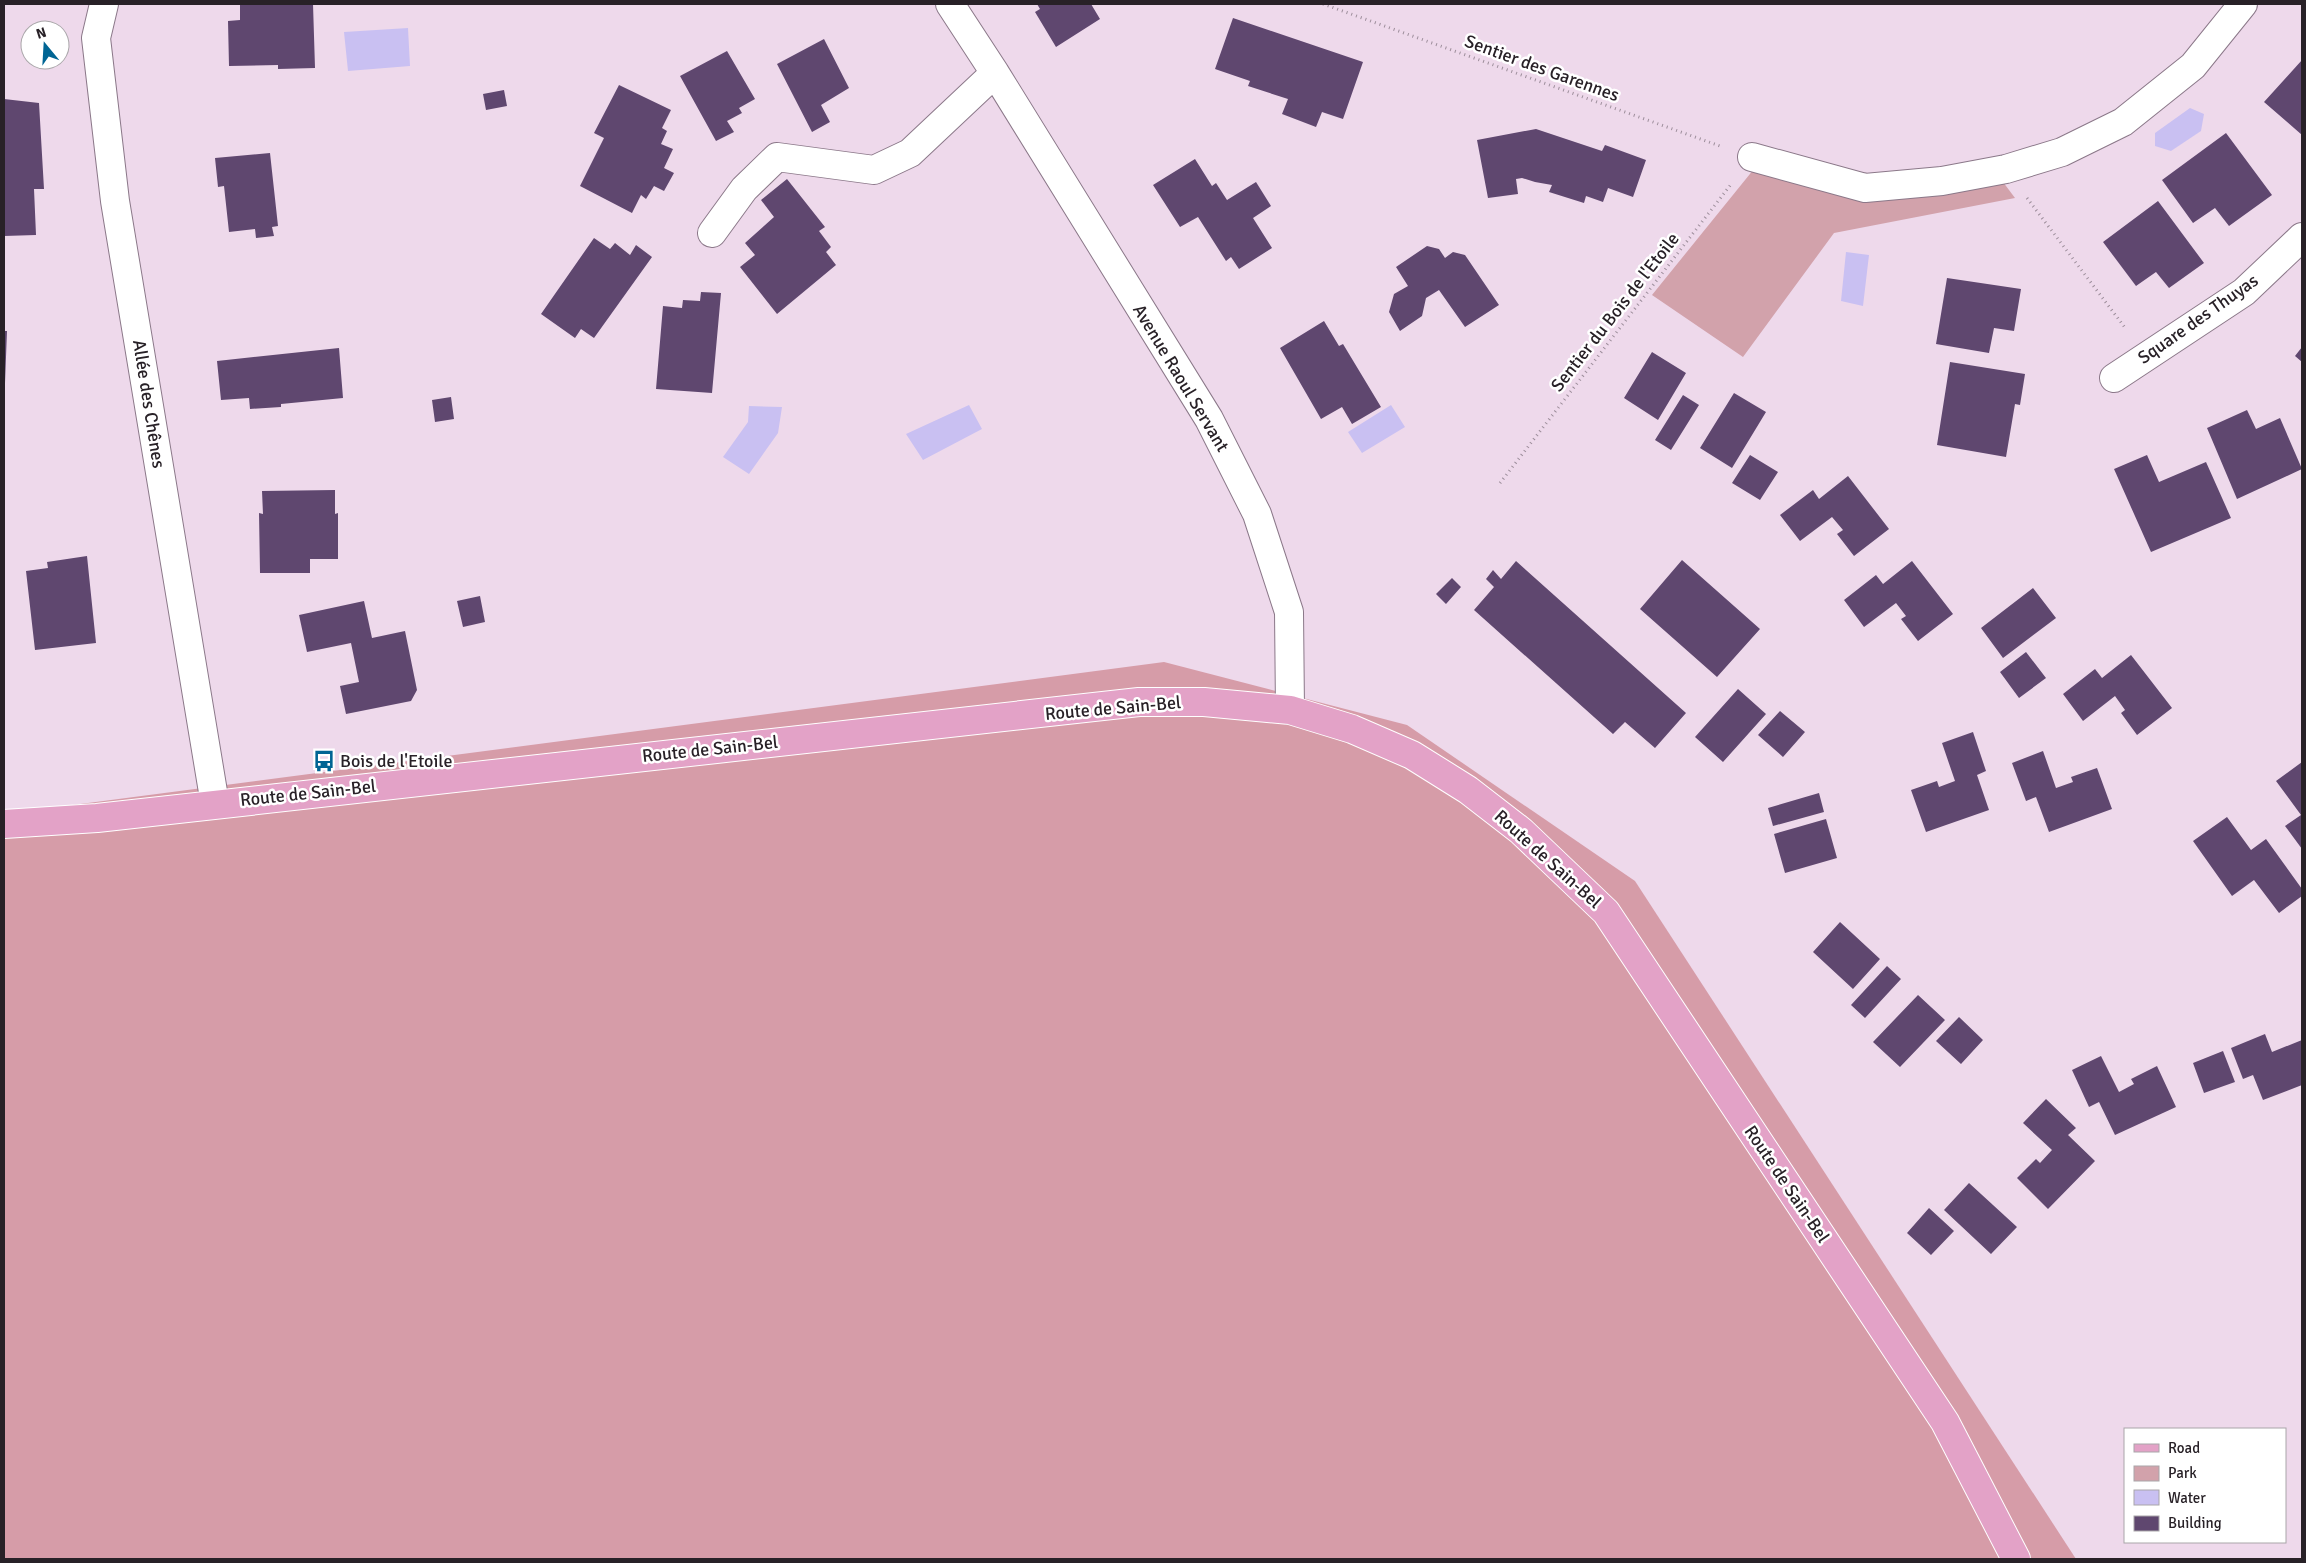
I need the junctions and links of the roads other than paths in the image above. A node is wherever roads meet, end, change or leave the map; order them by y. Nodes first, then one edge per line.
1 (104, 4) edge
2 (950, 4) edge
3 (2243, 4) edge
4 (995, 73) junction
5 (1752, 157) road end
6 (712, 233) dead end
7 (2302, 237) edge
8 (2114, 378) dead end
9 (1290, 710) junction
10 (215, 804) junction
11 (4, 824) edge
12 (2016, 1559) edge

1 - 10 street, Allée des Chênes
2 - 4 street, Avenue Raoul Servant
3 - 5 street
4 - 6 street
4 - 9 street, Avenue Raoul Servant
7 - 8 street, Square des Thuyas
9 - 10 main road, Route de Sain-Bel
9 - 12 main road, Route de Sain-Bel
10 - 11 main road, Route de Sain-Bel

